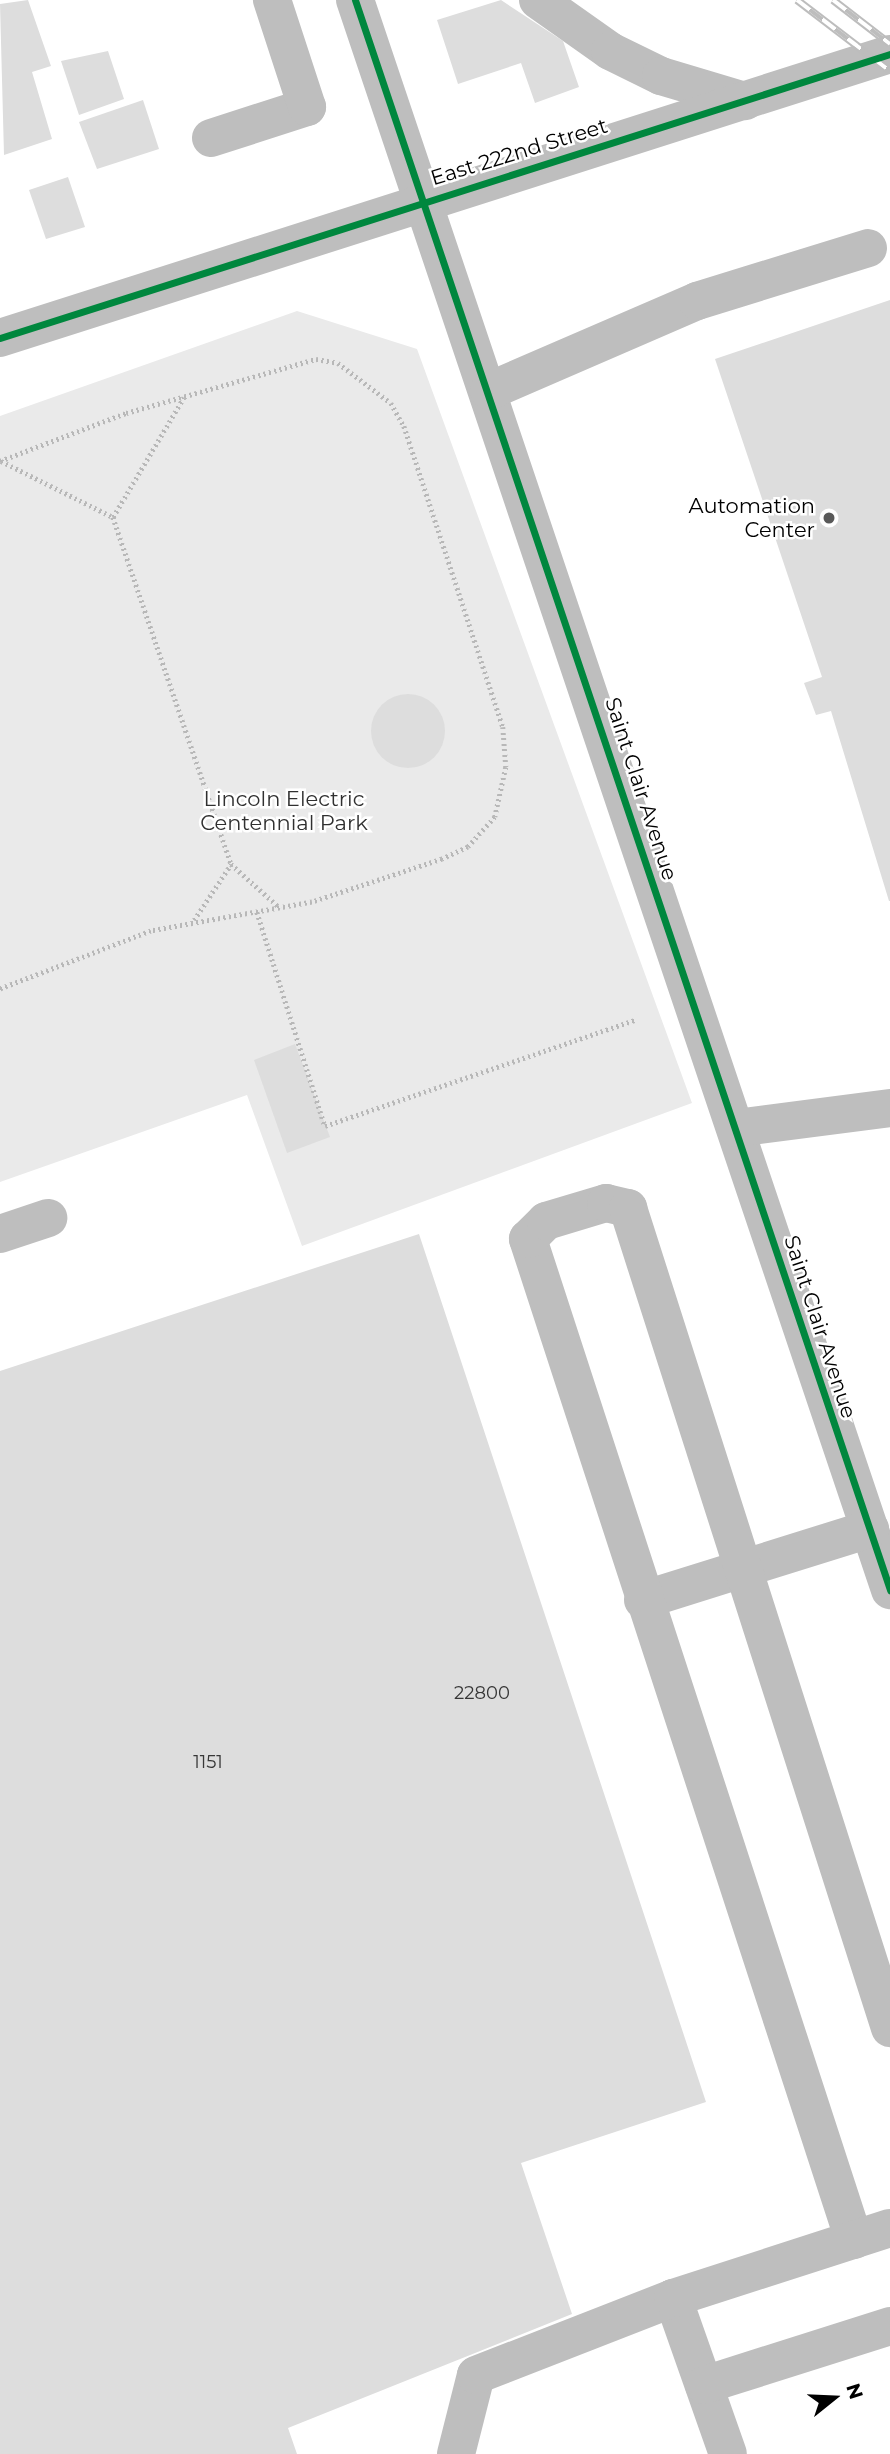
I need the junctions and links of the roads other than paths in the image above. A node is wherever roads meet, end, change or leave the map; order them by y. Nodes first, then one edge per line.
1 (272, 0) edge
2 (355, 0) edge
3 (538, 0) edge
4 (890, 54) edge
5 (745, 101) junction
6 (211, 138) dead end
7 (425, 199) junction
8 (868, 248) dead end
9 (0, 338) edge
10 (489, 391) junction
11 (887, 1118) edge
12 (736, 1128) junction
13 (47, 1218) dead end
14 (0, 1234) edge
15 (870, 1529) junction
16 (745, 1568) junction
17 (890, 1590) edge
18 (643, 1600) junction
19 (890, 2028) edge
20 (890, 2228) edge
21 (854, 2240) junction
22 (673, 2298) junction
23 (890, 2326) edge
24 (704, 2385) junction
25 (456, 2454) edge
26 (728, 2454) edge

1 - 6 street
2 - 7 street, Saint Clair Avenue
3 - 5 street
4 - 5 street, East 222nd Street
5 - 7 street, East 222nd Street
7 - 9 street, East 222nd Street
7 - 10 street, Saint Clair Avenue
8 - 10 street
10 - 12 street, Saint Clair Avenue
11 - 12 street
12 - 15 street, Saint Clair Avenue
13 - 14 street
15 - 16 street
15 - 17 street, Saint Clair Avenue
16 - 18 street
16 - 18 street
16 - 19 street
18 - 21 street
20 - 21 street
21 - 22 street
22 - 24 street
22 - 25 street
23 - 24 street
24 - 26 street

